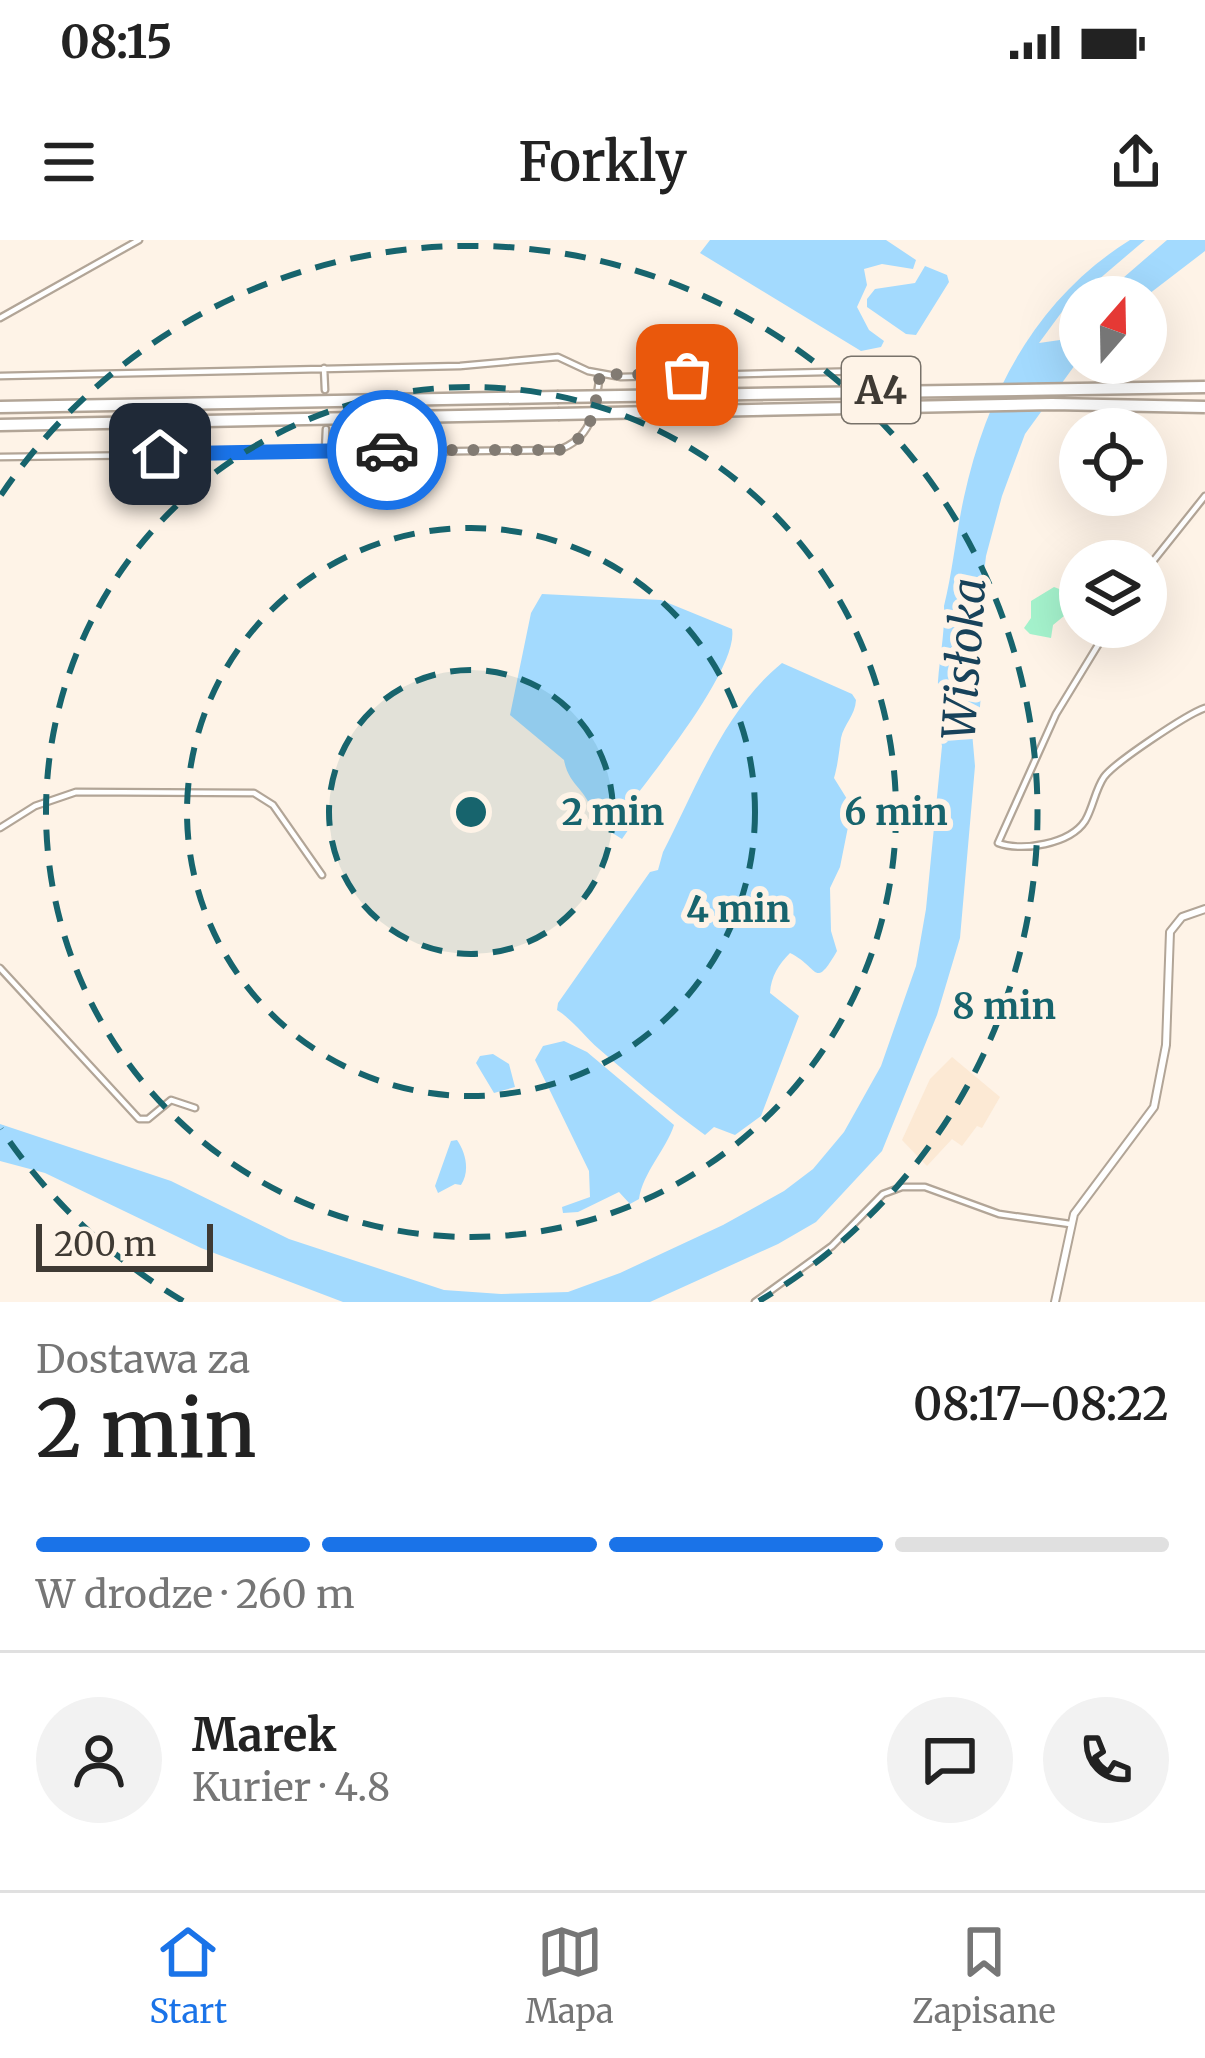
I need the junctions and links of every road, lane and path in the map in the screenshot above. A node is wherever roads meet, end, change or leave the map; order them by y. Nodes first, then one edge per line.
1 (139, 240) edge
2 (0, 318) edge
3 (324, 368) junction
4 (912, 370) dead end
5 (600, 374) junction
6 (0, 376) edge
7 (1205, 387) edge
8 (325, 390) dead end
9 (1205, 406) edge
10 (0, 407) edge
11 (0, 425) edge
12 (326, 429) dead end
13 (325, 452) junction
14 (0, 458) edge
15 (1205, 496) edge
16 (1167, 544) edge
17 (1096, 648) edge
18 (1205, 708) edge
19 (0, 828) edge
20 (322, 875) dead end
21 (1205, 909) edge
22 (0, 968) edge
23 (195, 1108) dead end
24 (1070, 1224) junction
25 (755, 1302) edge
26 (1055, 1302) edge

1 - 2 street
3 - 5 street
3 - 6 street
3 - 8 street
4 - 5 street
5 - 13 street
7 - 10 highway, A4, bridge
9 - 11 highway, A4, bridge
12 - 13 street
13 - 14 street
15 - 16 street
17 - 18 street
19 - 20 street
21 - 24 street
22 - 23 street
24 - 25 street
24 - 26 street

